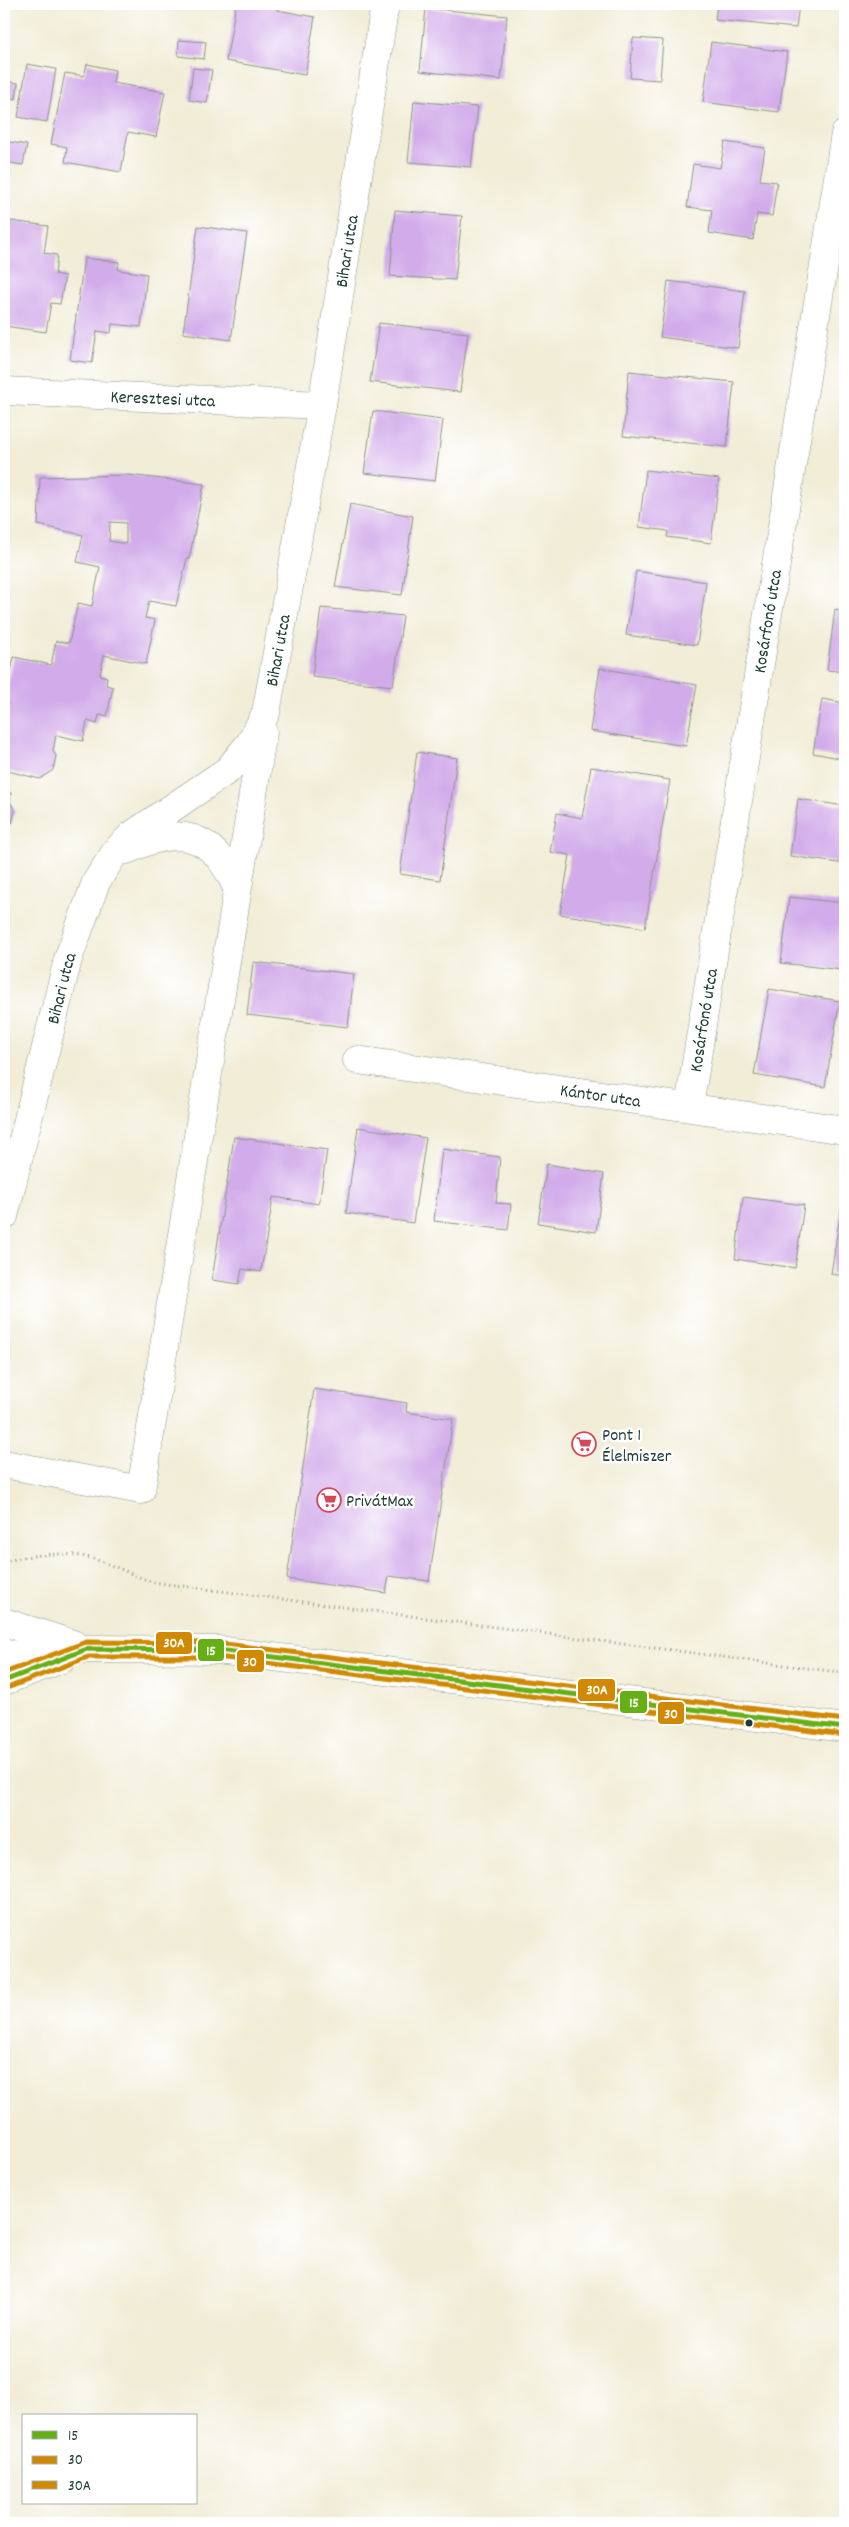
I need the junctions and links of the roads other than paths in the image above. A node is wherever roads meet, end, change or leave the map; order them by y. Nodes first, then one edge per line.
1 (384, 4) edge
2 (845, 134) edge
3 (4, 391) edge
4 (322, 405) junction
5 (266, 713) junction
6 (109, 860) junction
7 (236, 886) junction
8 (357, 1060) dead end
9 (689, 1107) junction
10 (845, 1130) edge
11 (4, 1216) edge
12 (4, 1464) edge
13 (4, 1622) edge
14 (87, 1649) junction
15 (4, 1655) edge
16 (4, 1681) edge
17 (845, 1728) edge

1 - 4 street, Bihari utca
2 - 9 street, Kosárfonó utca
3 - 4 street, Keresztesi utca
4 - 5 street, Bihari utca
5 - 6 street, Bihari utca
5 - 7 street
6 - 7 street
6 - 11 street, Bihari utca
7 - 12 street
8 - 9 street, Kántor utca
9 - 10 street, Kántor utca
13 - 14 street
14 - 15 street
14 - 16 street
14 - 17 street

